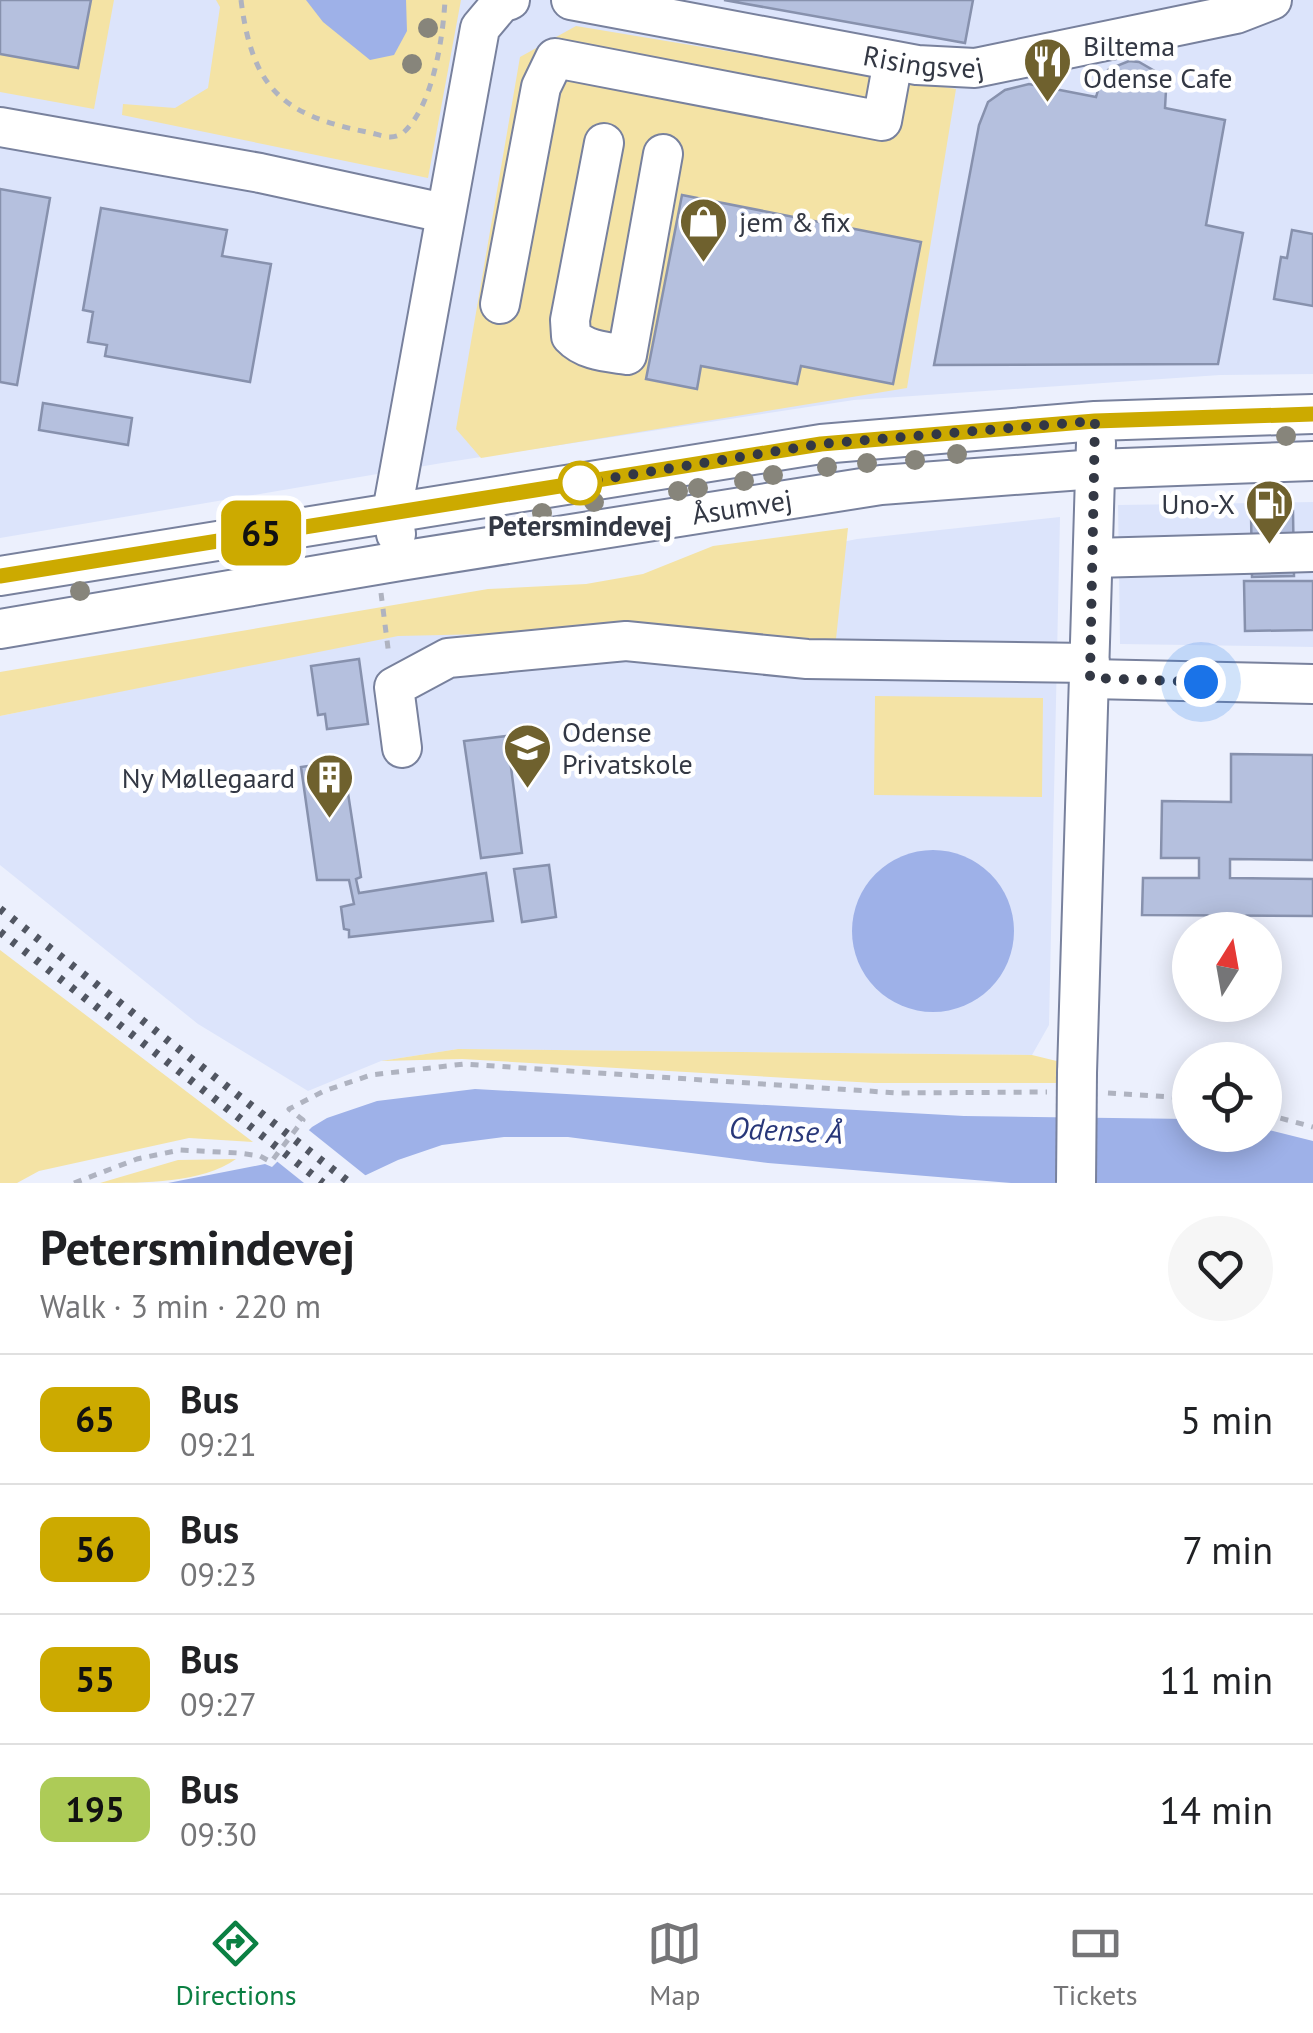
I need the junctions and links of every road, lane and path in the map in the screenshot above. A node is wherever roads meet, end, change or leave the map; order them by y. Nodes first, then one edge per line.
1 (242, 0) edge
2 (445, 0) edge
3 (571, 0) edge
4 (1272, 0) edge
5 (503, 1) edge
6 (450, 39) dead end
7 (893, 61) junction
8 (442, 78) dead end
9 (0, 127) edge
10 (604, 142) dead end
11 (663, 154) dead end
12 (444, 213) junction
13 (500, 304) dead end
14 (1313, 414) edge
15 (1095, 421) junction
16 (1313, 461) edge
17 (1096, 469) junction
18 (392, 512) junction
19 (1313, 552) edge
20 (1094, 558) junction
21 (400, 561) junction
22 (0, 576) edge
23 (382, 599) dead end
24 (0, 629) edge
25 (386, 633) dead end
26 (1090, 671) junction
27 (1313, 684) edge
28 (402, 748) dead end
29 (1081, 1086) junction
30 (1172, 1096) edge
31 (1282, 1119) edge
32 (1313, 1127) edge
33 (74, 1183) edge
34 (1076, 1183) edge

1 - 2 path
3 - 7 street, Risingsvej
4 - 7 street, Risingsvej
5 - 12 street
6 - 8 path
7 - 13 street
9 - 12 street
10 - 11 street
12 - 18 street
14 - 15 street, Åsumvej
15 - 17 street
15 - 18 street, Åsumvej
16 - 17 street, Åsumvej
17 - 20 street
17 - 21 street, Åsumvej
18 - 21 street
18 - 22 street, Åsumvej
19 - 20 street
20 - 26 street
21 - 24 street, Åsumvej
23 - 25 path
26 - 27 street
26 - 28 street
26 - 29 street
29 - 30 path
29 - 33 path
29 - 34 street, bridge
31 - 32 path

